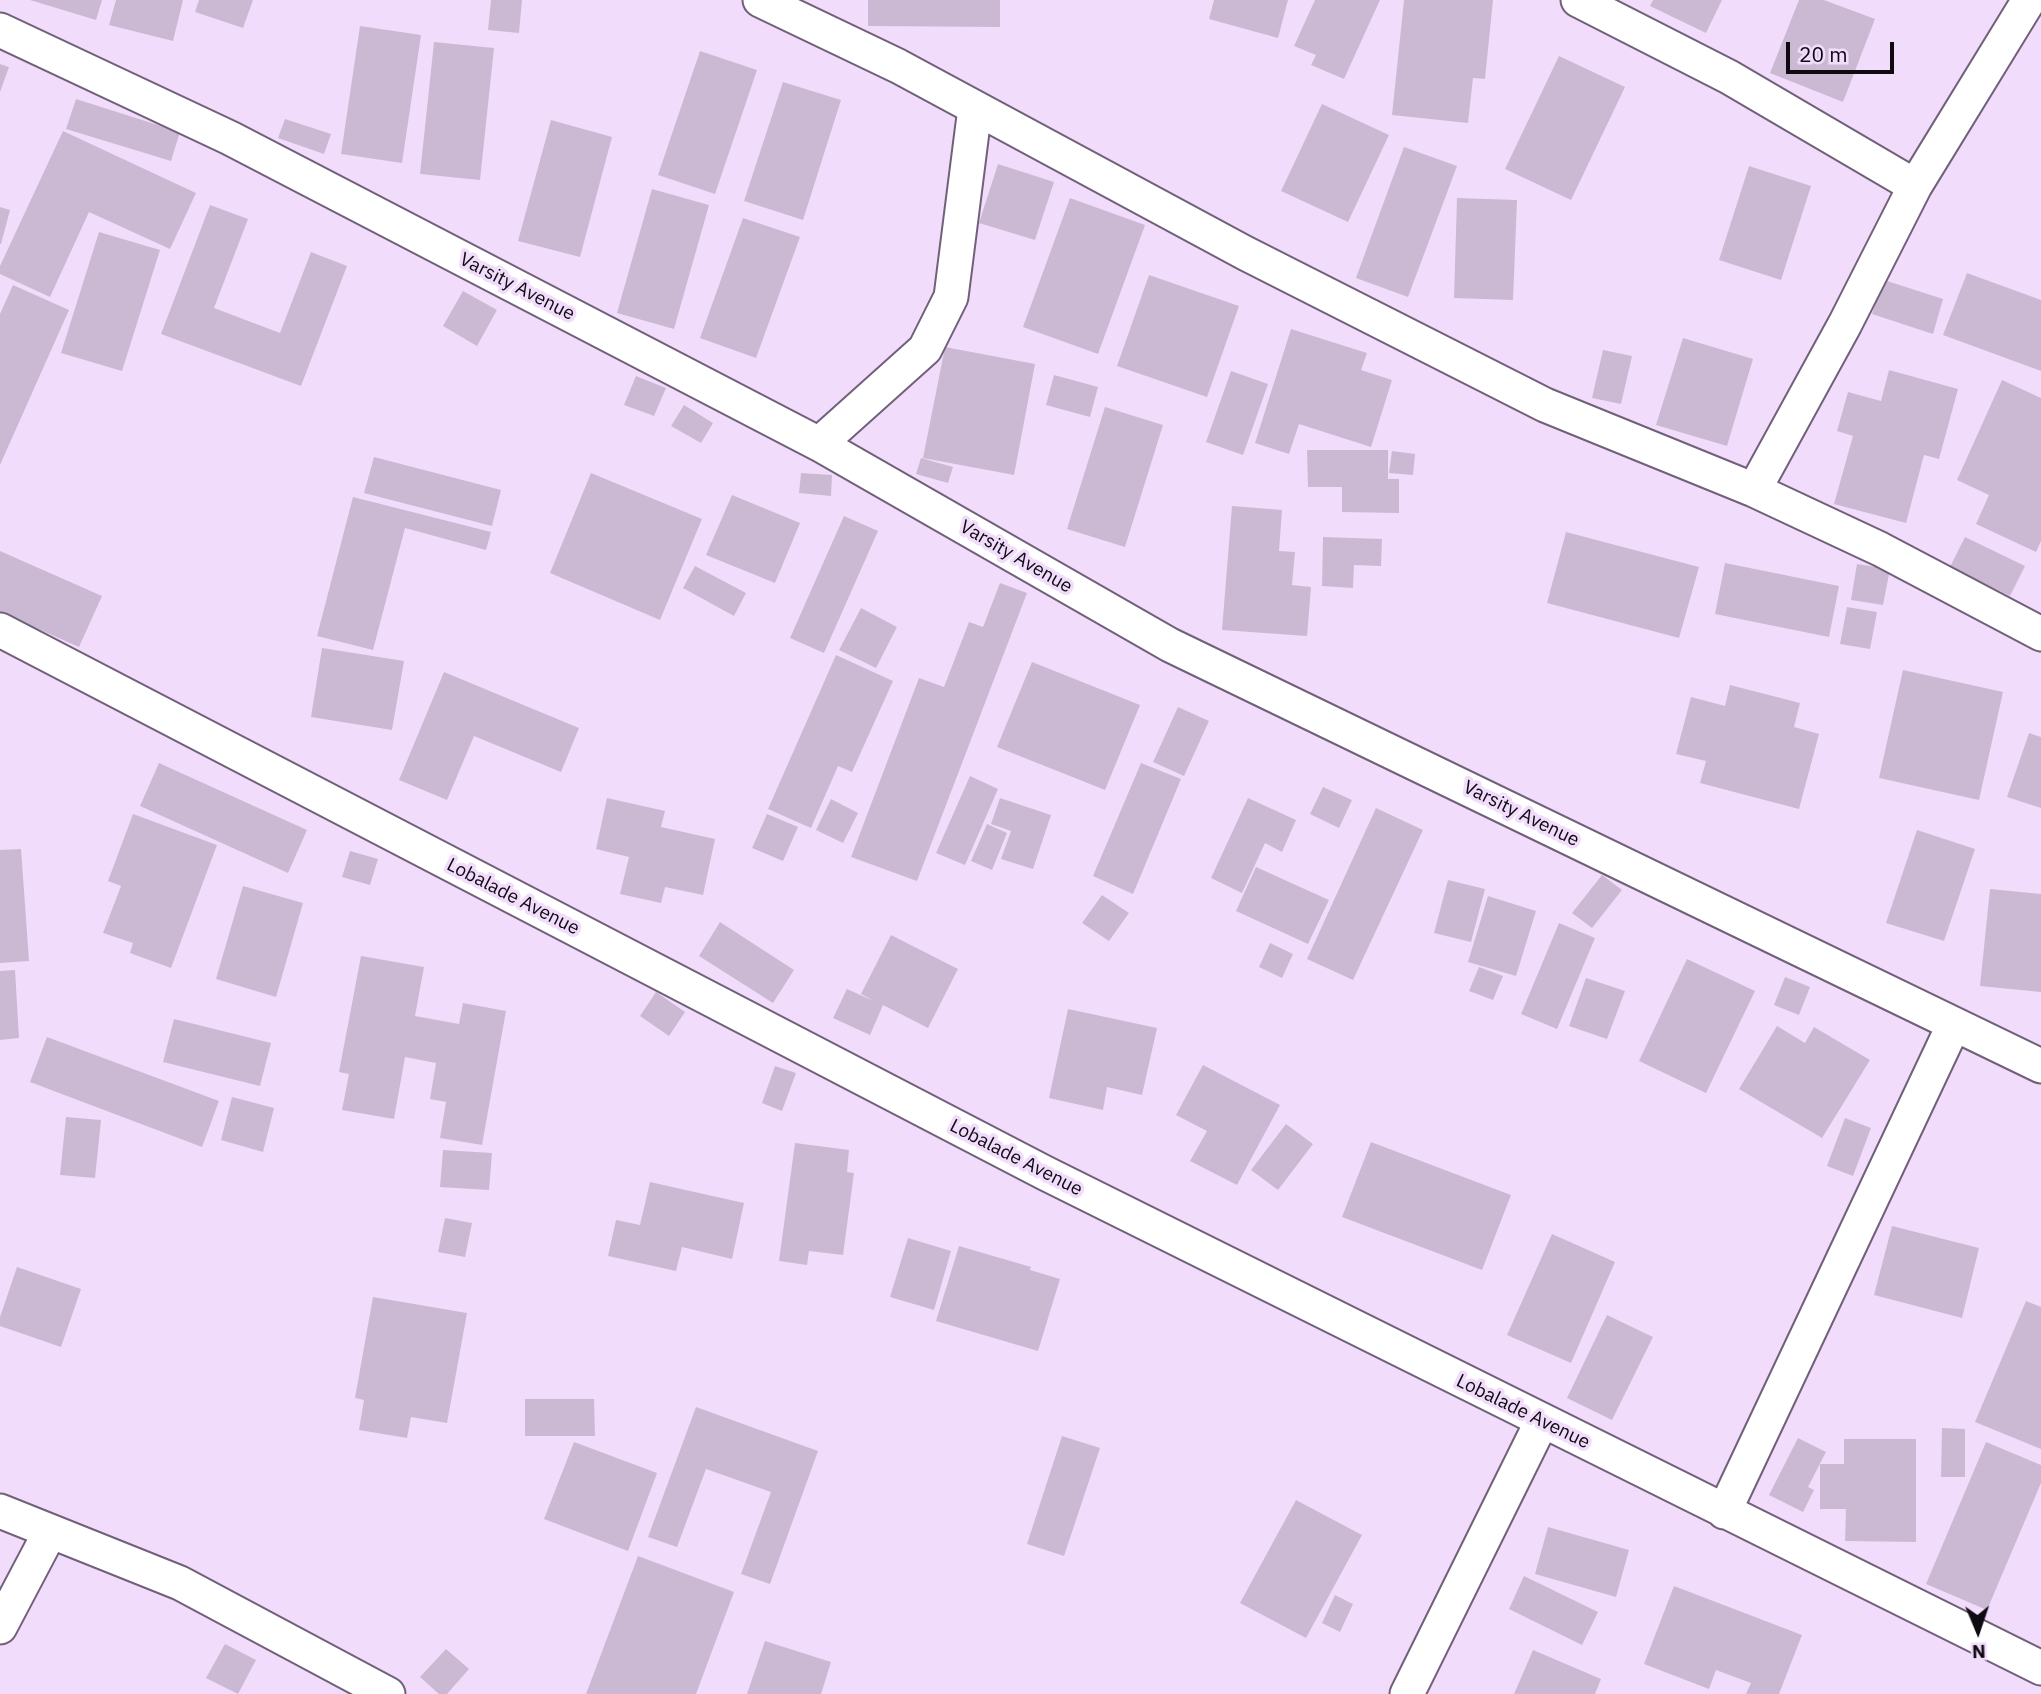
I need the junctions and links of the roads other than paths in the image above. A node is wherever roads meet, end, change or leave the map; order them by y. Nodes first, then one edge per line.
1 (760, 0) edge
2 (1578, 0) edge
3 (2029, 0) edge
4 (0, 30) edge
5 (975, 108) junction
6 (1916, 186) junction
7 (819, 444) junction
8 (1754, 490) junction
9 (0, 630) edge
10 (2041, 634) edge
11 (1954, 1024) junction
12 (2041, 1066) edge
13 (1542, 1421) junction
14 (0, 1511) edge
15 (1724, 1511) junction
16 (50, 1532) junction
17 (0, 1627) edge
18 (2041, 1668) edge
19 (387, 1694) edge
20 (1407, 1694) edge

1 - 5 street
2 - 6 street
3 - 6 street
4 - 7 street, Varsity Avenue
5 - 7 street
5 - 8 street
6 - 8 street
7 - 11 street, Varsity Avenue
8 - 10 street
9 - 13 street, Lobalade Avenue
11 - 12 street, Varsity Avenue
11 - 15 street
13 - 15 street, Lobalade Avenue
13 - 20 street
14 - 16 street
15 - 18 street, Lobalade Avenue
16 - 17 street
16 - 19 street

